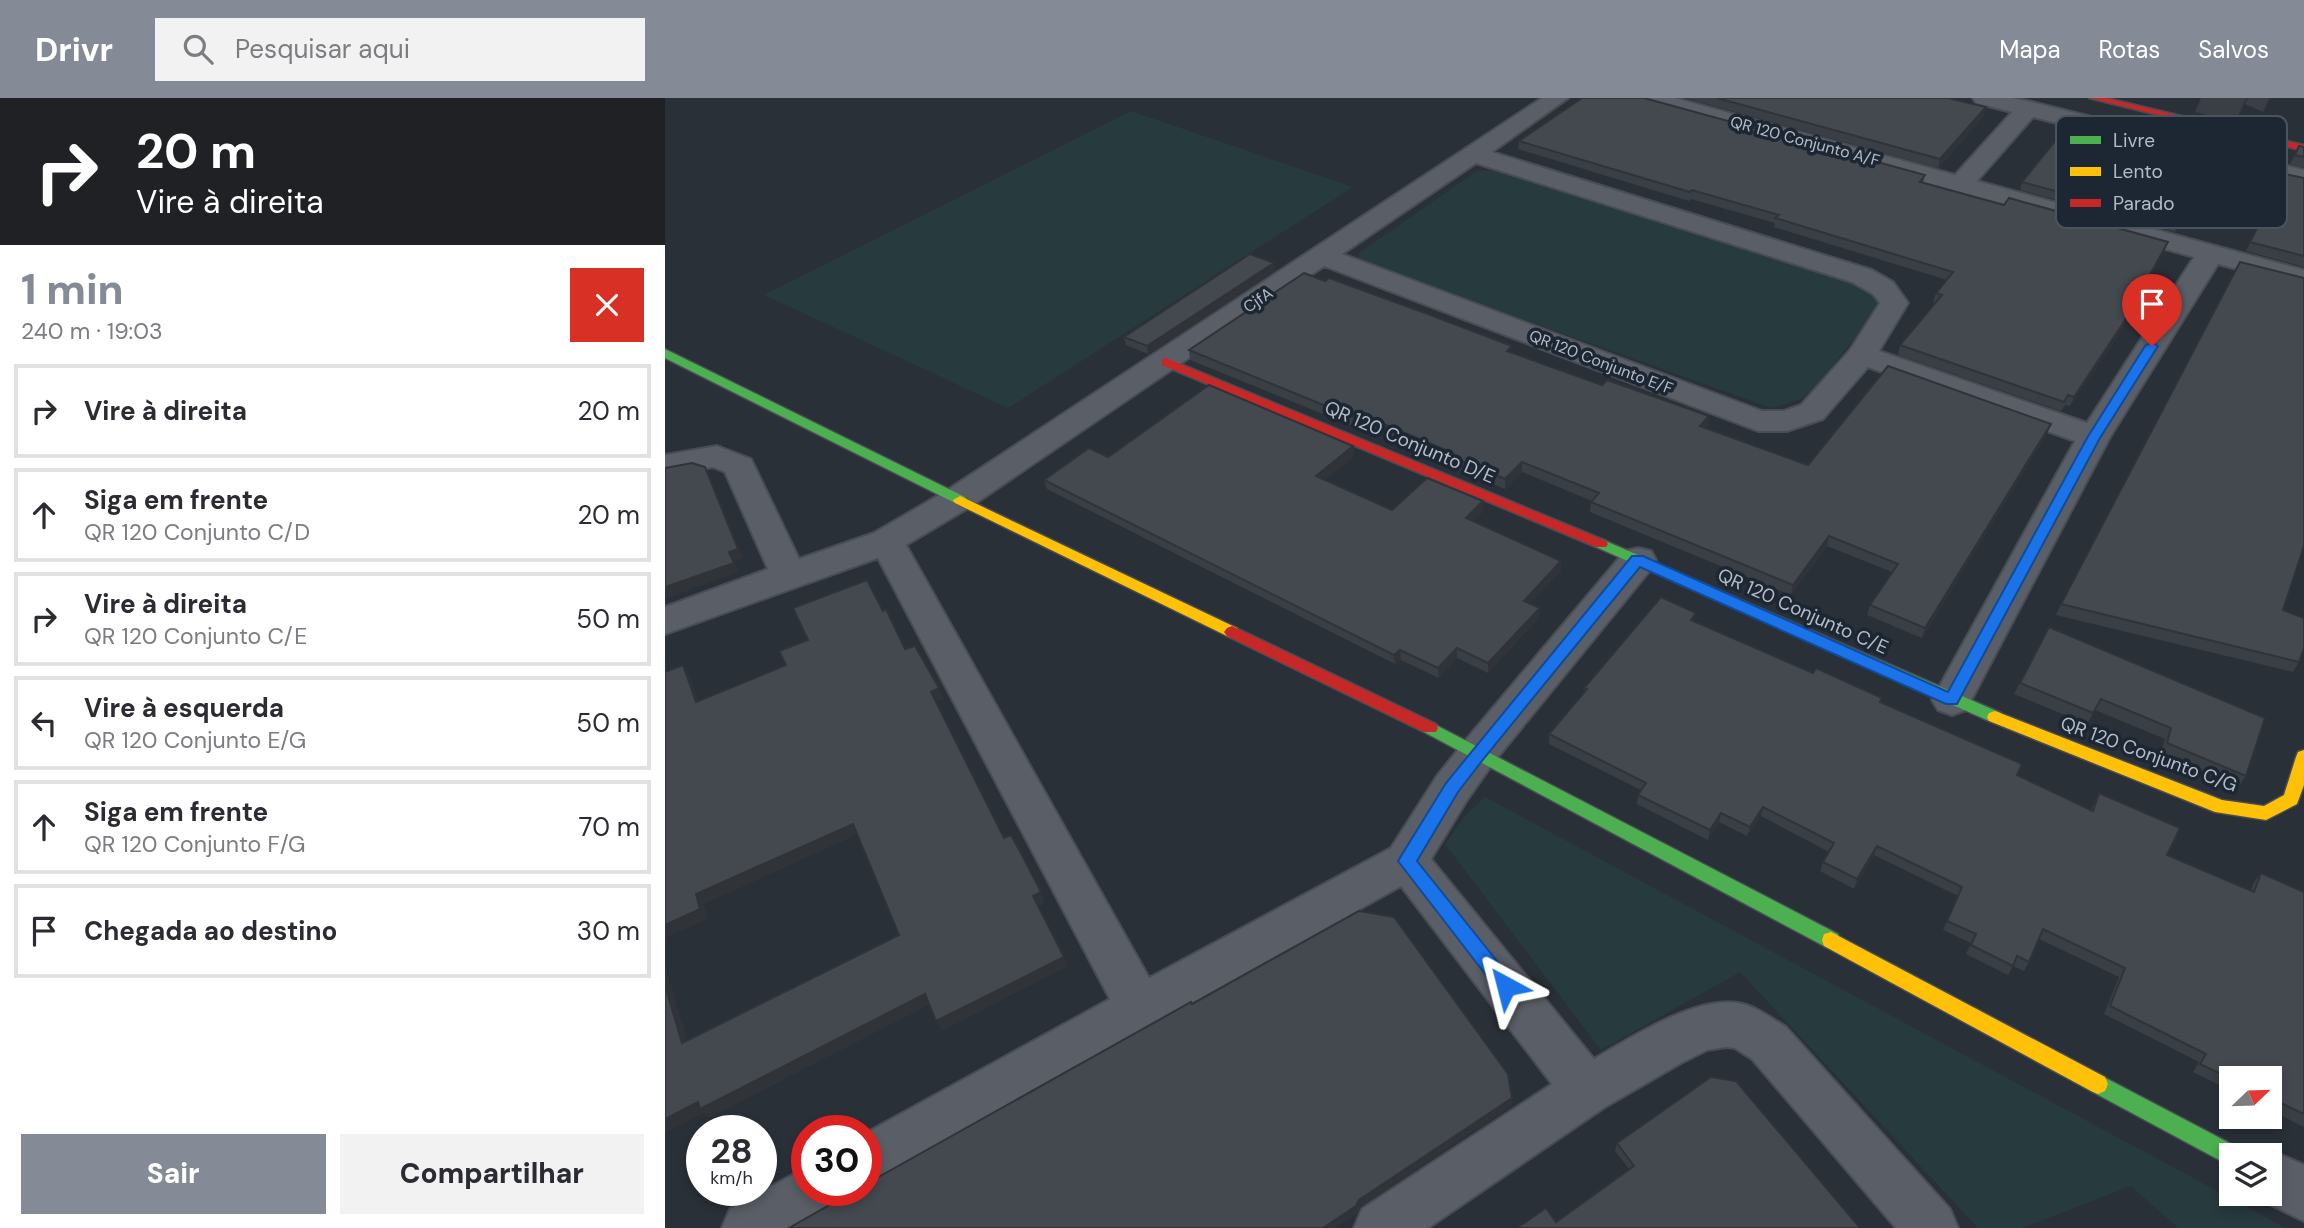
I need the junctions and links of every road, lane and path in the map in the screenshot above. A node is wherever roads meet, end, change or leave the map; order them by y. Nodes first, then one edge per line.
1 (1557, 98) edge
2 (1649, 98) edge
3 (1985, 98) edge
4 (2094, 98) edge
5 (2028, 108) junction
6 (2060, 116) edge
7 (2170, 116) edge
8 (1473, 154) junction
9 (2287, 174) edge
10 (2304, 178) edge
11 (1961, 183) junction
12 (2056, 210) edge
13 (2119, 228) edge
14 (2210, 254) junction
15 (1322, 256) junction
16 (2304, 279) edge
17 (665, 353) edge
18 (1862, 355) junction
19 (1166, 362) junction
20 (2094, 438) junction
21 (665, 465) edge
22 (958, 499) junction
23 (886, 541) junction
24 (1638, 560) junction
25 (789, 575) junction
26 (665, 621) edge
27 (1952, 700) junction
28 (1479, 752) junction
29 (2304, 757) edge
30 (1407, 861) junction
31 (1140, 1007) junction
32 (1587, 1090) junction
33 (2219, 1150) edge
34 (882, 1153) edge
35 (2282, 1182) edge
36 (2304, 1194) edge
37 (791, 1204) edge
38 (749, 1228) edge
39 (1381, 1228) edge
40 (1931, 1228) edge

1 - 8 street, CjfA
2 - 11 street, QR 120 Conjunto A/F
3 - 5 street
4 - 7 street
5 - 6 street
5 - 11 street
8 - 15 street, CjfA
8 - 18 street, QR 120 Conjunto E/F
9 - 10 street
11 - 12 street, QR 120 Conjunto A/F
13 - 14 street, QR 120 Conjunto A/F
14 - 16 street, QR 120 Conjunto A/F
14 - 20 street
15 - 18 street, QR 120 Conjunto E/F
15 - 19 street, CjfA
17 - 22 street
18 - 20 street
19 - 22 street, CjfA
19 - 24 street, QR 120 Conjunto D/E
20 - 27 street
21 - 25 street
22 - 23 street, CjfA
22 - 28 street
23 - 25 street, CjfA
23 - 31 street
24 - 27 street, QR 120 Conjunto C/E
24 - 28 street
25 - 26 street, CjfA
27 - 29 street, QR 120 Conjunto C/G
28 - 30 street
28 - 33 street
30 - 31 street
30 - 32 street
31 - 34 street
32 - 39 street
32 - 40 street
35 - 36 street
37 - 38 street

